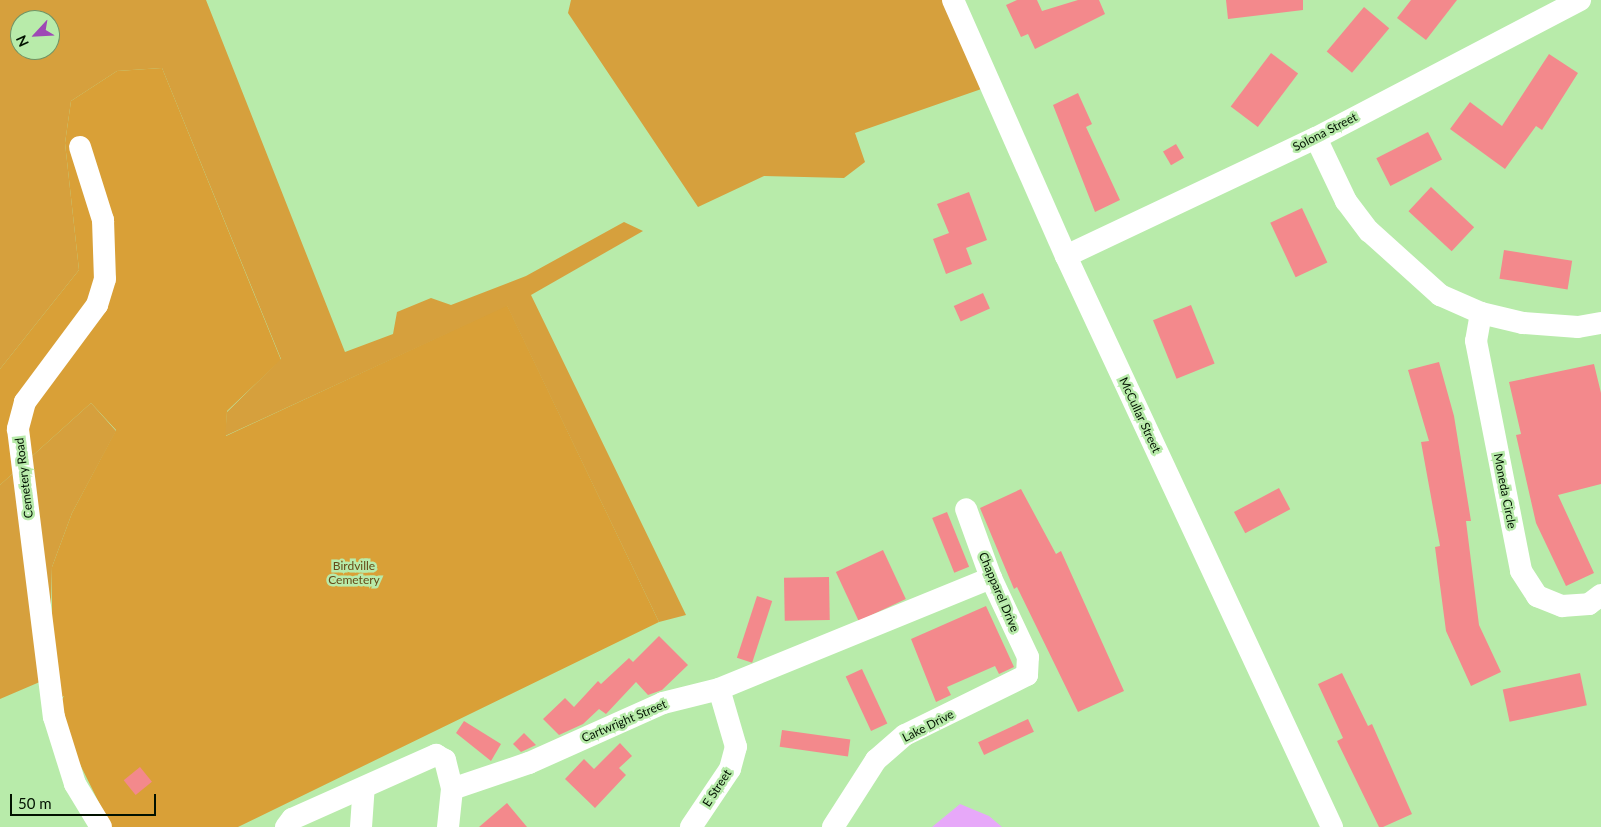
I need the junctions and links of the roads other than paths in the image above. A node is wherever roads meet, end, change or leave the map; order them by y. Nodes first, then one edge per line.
1 (953, 0) edge
2 (1580, 0) edge
3 (1316, 138) junction
4 (80, 147) dead end
5 (1066, 256) junction
6 (1481, 314) junction
7 (1601, 324) edge
8 (966, 509) dead end
9 (991, 578) junction
10 (1601, 595) edge
11 (1027, 675) joint
12 (720, 689) junction
13 (364, 788) junction
14 (452, 789) junction
15 (101, 827) edge
16 (286, 827) edge
17 (361, 827) edge
18 (448, 827) edge
19 (691, 827) edge
20 (834, 827) edge
21 (1332, 827) edge

1 - 5 street, McCullar Street
2 - 3 street, Solona Street
3 - 5 street, Solona Street
3 - 6 street
4 - 15 street, Cemetery Road
5 - 21 street, McCullar Street
6 - 7 street
6 - 10 street, Moneda Circle
8 - 9 street, Chapparel Drive
9 - 11 street, Chapparel Drive
9 - 12 street, Cartwright Street
11 - 20 street, Lake Drive
12 - 14 street, Cartwright Street
12 - 19 street, E Street
13 - 14 street
13 - 16 street
13 - 17 street
14 - 18 street

